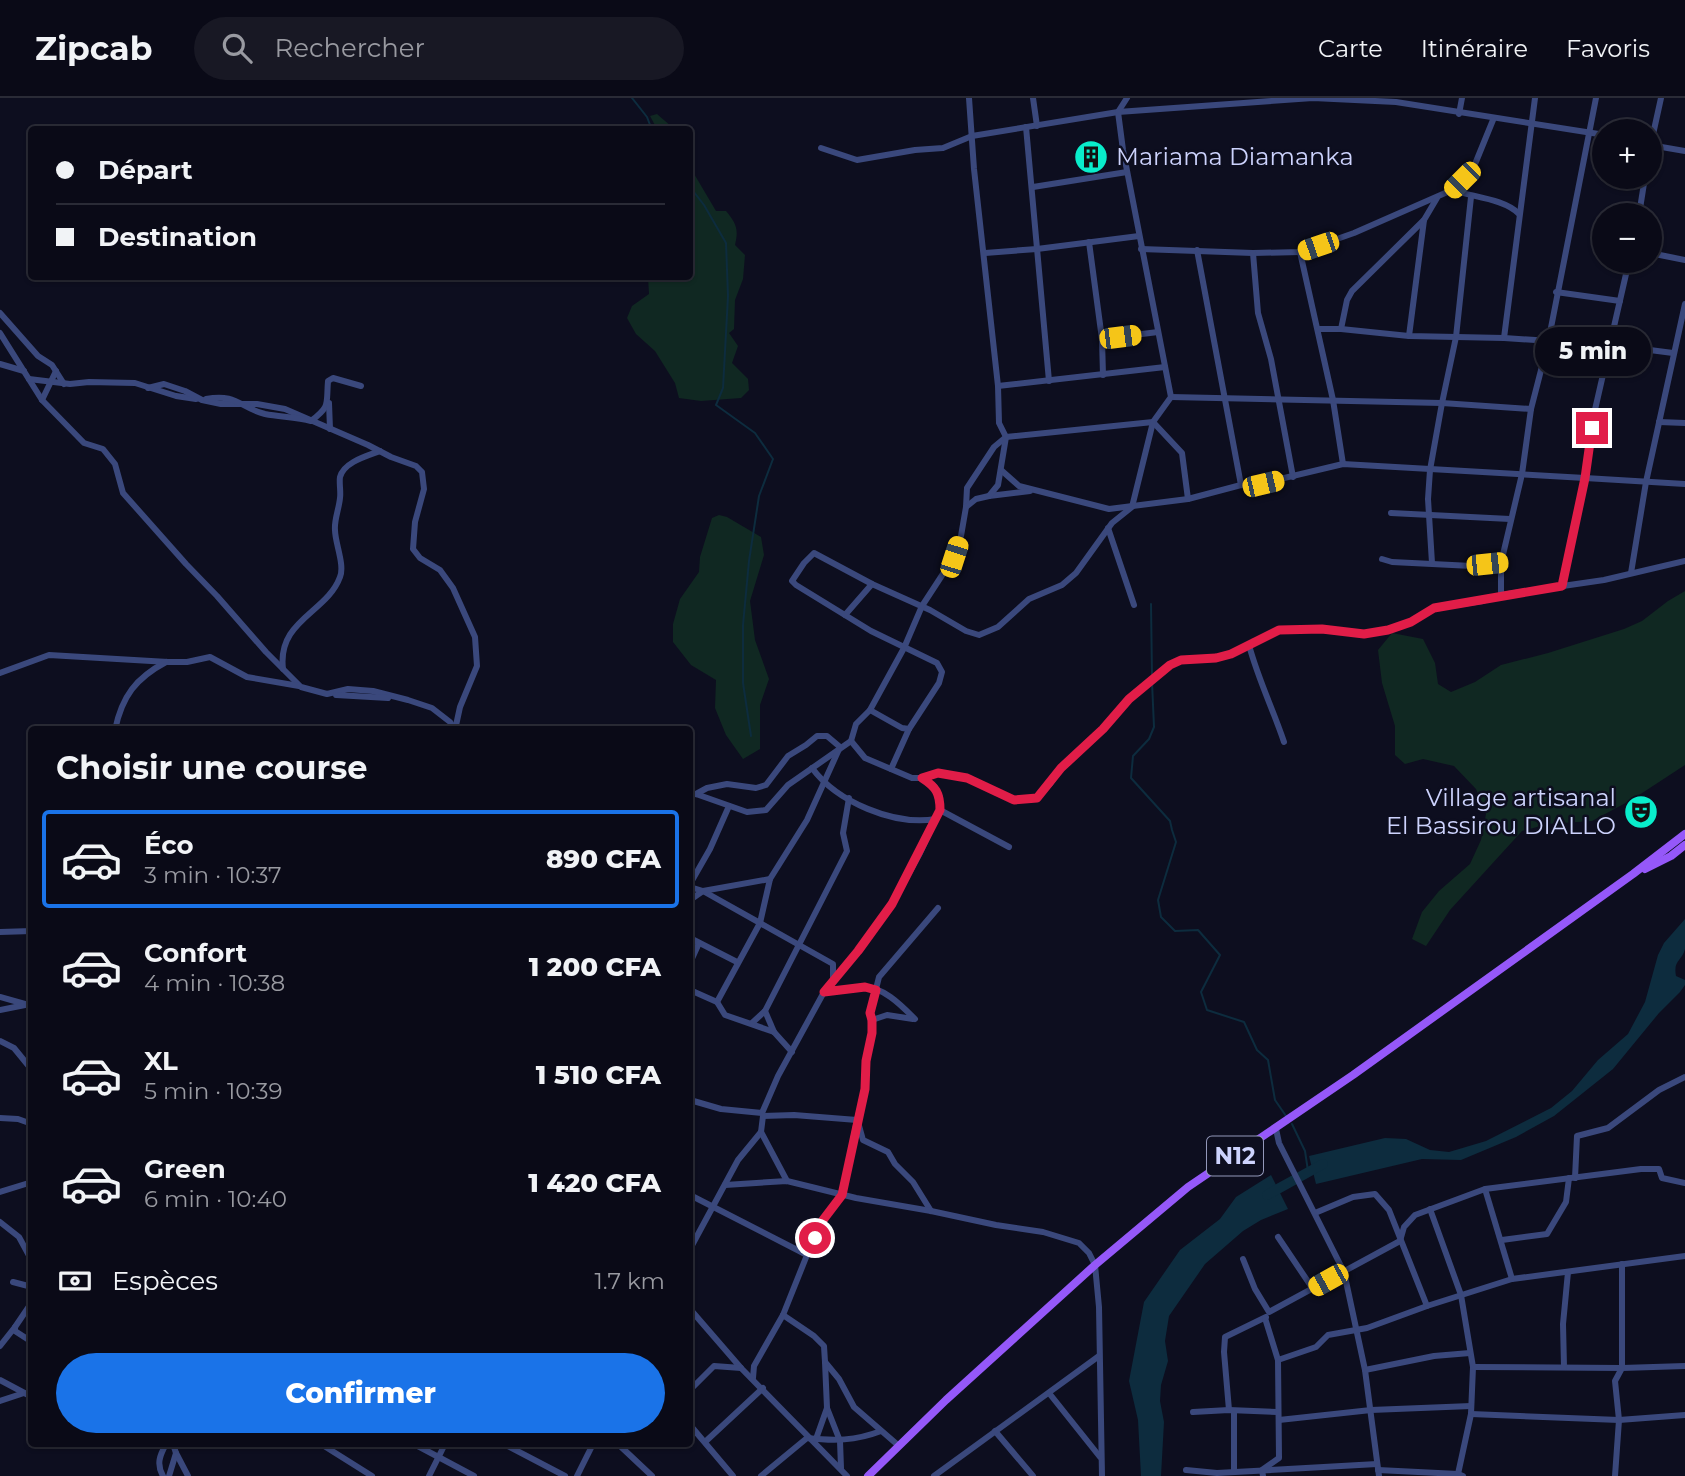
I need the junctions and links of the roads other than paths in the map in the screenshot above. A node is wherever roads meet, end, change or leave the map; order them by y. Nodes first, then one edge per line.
1 (969, 98) edge
2 (1033, 98) edge
3 (1127, 98) edge
4 (1313, 98) edge
5 (1462, 98) edge
6 (1535, 98) edge
7 (1596, 98) edge
8 (1661, 98) edge
9 (1269, 99) edge
10 (1396, 100) edge
11 (1118, 112) junction
12 (1460, 114) junction
13 (1656, 119) edge
14 (1493, 120) junction
15 (1531, 124) junction
16 (1037, 126) junction
17 (1026, 127) junction
18 (1591, 133) junction
19 (972, 136) junction
20 (821, 148) dead end
21 (1662, 148) edge
22 (1685, 151) edge
23 (1127, 172) junction
24 (1033, 187) junction
25 (1452, 190) junction
26 (1438, 197) junction
27 (1471, 197) junction
28 (1519, 214) junction
29 (1424, 220) junction
30 (1139, 236) junction
31 (1089, 242) junction
32 (1141, 248) junction
33 (1037, 249) junction
34 (1197, 250) junction
35 (1300, 252) junction
36 (985, 253) junction
37 (1253, 253) junction
38 (1662, 255) edge
39 (1685, 260) edge
40 (1626, 273) edge
41 (1556, 292) junction
42 (1620, 301) junction
43 (1685, 304) edge
44 (0, 313) edge
45 (1318, 329) junction
46 (1341, 329) junction
47 (1158, 332) junction
48 (0, 333) edge
49 (1409, 336) junction
50 (1456, 337) junction
51 (1504, 338) junction
52 (1101, 339) junction
53 (1548, 342) junction
54 (1611, 345) junction
55 (1673, 353) junction
56 (0, 364) edge
57 (1165, 367) junction
58 (24, 371) junction
59 (56, 372) junction
60 (1102, 374) junction
61 (29, 379) junction
62 (1049, 381) junction
63 (49, 383) junction
64 (64, 384) junction
65 (360, 386) dead end
66 (998, 386) junction
67 (1171, 397) junction
68 (1226, 398) junction
69 (42, 400) junction
70 (1278, 400) junction
71 (1333, 400) junction
72 (329, 401) junction
73 (1442, 403) junction
74 (1531, 409) junction
75 (310, 421) junction
76 (1153, 422) junction
77 (1659, 422) junction
78 (1685, 423) edge
79 (330, 429) junction
80 (1006, 437) junction
81 (380, 451) junction
82 (1343, 464) junction
83 (1001, 470) junction
84 (1430, 470) junction
85 (1522, 474) junction
86 (1293, 477) junction
87 (1585, 478) junction
88 (1646, 482) junction
89 (1685, 484) edge
90 (1241, 485) junction
91 (1032, 491) junction
92 (989, 496) junction
93 (1188, 499) junction
94 (966, 507) junction
95 (1132, 507) junction
96 (1391, 513) dead end
97 (1428, 514) junction
98 (1510, 519) junction
99 (1108, 528) junction
100 (1382, 559) dead end
101 (1685, 561) edge
102 (1432, 563) junction
103 (1501, 563) junction
104 (1632, 573) junction
105 (872, 584) junction
106 (1562, 586) junction
107 (1501, 595) junction
108 (1134, 605) dead end
109 (922, 606) junction
110 (845, 615) junction
111 (1250, 645) junction
112 (904, 648) junction
113 (168, 662) junction
114 (23, 663) junction
115 (0, 667) edge
116 (283, 669) junction
117 (0, 673) edge
118 (301, 687) junction
119 (870, 710) junction
120 (116, 726) edge
121 (452, 726) edge
122 (456, 726) edge
123 (909, 729) junction
124 (851, 741) junction
125 (1284, 742) dead end
126 (840, 747) junction
127 (812, 768) junction
128 (891, 769) junction
129 (922, 778) junction
130 (823, 783) junction
131 (693, 794) edge
132 (849, 798) junction
133 (729, 806) junction
134 (940, 810) junction
135 (936, 819) junction
136 (1685, 834) edge
137 (1685, 845) edge
138 (1009, 847) dead end
139 (1633, 874) junction
140 (770, 879) junction
141 (693, 880) edge
142 (693, 887) edge
143 (703, 891) junction
144 (693, 898) edge
145 (938, 908) dead end
146 (760, 923) junction
147 (28, 931) edge
148 (0, 932) edge
149 (693, 940) edge
150 (699, 943) junction
151 (797, 945) junction
152 (693, 956) edge
153 (737, 962) junction
154 (833, 979) junction
155 (876, 990) junction
156 (693, 991) edge
157 (824, 992) junction
158 (0, 997) edge
159 (718, 1002) junction
160 (28, 1005) edge
161 (28, 1005) edge
162 (0, 1010) edge
163 (765, 1011) junction
164 (872, 1020) junction
165 (752, 1023) junction
166 (774, 1031) junction
167 (0, 1041) edge
168 (792, 1052) junction
169 (28, 1065) edge
170 (1685, 1077) edge
171 (693, 1101) edge
172 (763, 1115) junction
173 (0, 1118) edge
174 (857, 1120) junction
175 (28, 1123) edge
176 (1276, 1129) junction
177 (761, 1132) junction
178 (1266, 1135) junction
179 (1279, 1143) junction
180 (1572, 1178) junction
181 (787, 1181) junction
182 (28, 1183) edge
183 (1685, 1184) edge
184 (725, 1185) junction
185 (1485, 1189) junction
186 (0, 1192) edge
187 (842, 1195) junction
188 (693, 1197) edge
189 (713, 1207) junction
190 (1430, 1209) junction
191 (931, 1211) junction
192 (1315, 1213) junction
193 (0, 1222) edge
194 (1278, 1237) dead end
195 (1502, 1240) junction
196 (1401, 1241) junction
197 (693, 1244) edge
198 (28, 1254) edge
199 (807, 1255) junction
200 (1685, 1256) edge
201 (1243, 1259) dead end
202 (1622, 1264) junction
203 (1095, 1265) junction
204 (1344, 1272) junction
205 (1568, 1272) junction
206 (1513, 1279) junction
207 (13, 1282) dead end
208 (28, 1286) edge
209 (1313, 1289) junction
210 (1461, 1295) junction
211 (1427, 1306) junction
212 (28, 1308) edge
213 (693, 1314) edge
214 (783, 1315) junction
215 (1267, 1315) junction
216 (15, 1327) junction
217 (1357, 1328) junction
218 (28, 1339) edge
219 (0, 1346) edge
220 (1470, 1353) junction
221 (1099, 1356) junction
222 (1278, 1360) junction
223 (825, 1362) junction
224 (1685, 1366) edge
225 (1473, 1367) junction
226 (1564, 1367) junction
227 (741, 1368) junction
228 (1622, 1368) junction
229 (1365, 1370) junction
230 (753, 1378) junction
231 (0, 1380) edge
232 (693, 1387) edge
233 (763, 1388) junction
234 (1049, 1393) junction
235 (28, 1395) edge
236 (0, 1401) edge
237 (1471, 1406) junction
238 (827, 1408) junction
239 (1231, 1410) junction
240 (1371, 1410) junction
241 (1193, 1412) dead end
242 (1471, 1414) junction
243 (1685, 1415) edge
244 (1278, 1416) junction
245 (1619, 1420) junction
246 (693, 1428) edge
247 (881, 1431) junction
248 (995, 1431) junction
249 (807, 1438) junction
250 (816, 1439) junction
251 (705, 1441) junction
252 (839, 1441) junction
253 (899, 1446) junction
254 (165, 1447) edge
255 (174, 1447) edge
256 (326, 1447) edge
257 (419, 1447) edge
258 (444, 1447) edge
259 (510, 1447) edge
260 (592, 1447) edge
261 (621, 1447) edge
262 (176, 1453) junction
263 (438, 1458) junction
264 (1101, 1458) junction
265 (945, 1467) junction
266 (841, 1468) junction
267 (1186, 1470) dead end
268 (1378, 1470) edge
269 (1234, 1472) junction
270 (1262, 1473) edge
271 (872, 1474) edge
272 (1217, 1474) edge
273 (1461, 1475) edge
274 (163, 1476) edge
275 (169, 1476) edge
276 (188, 1476) edge
277 (372, 1476) edge
278 (429, 1476) edge
279 (474, 1476) edge
280 (565, 1476) edge
281 (577, 1476) edge
282 (652, 1476) edge
283 (733, 1476) edge
284 (761, 1476) edge
285 (847, 1476) edge
286 (934, 1476) edge
287 (952, 1476) edge
288 (1032, 1476) edge
289 (1102, 1476) edge
290 (1615, 1476) edge

1 - 19 street
2 - 16 street
3 - 11 street
4 - 9 street
4 - 10 street
5 - 12 street
6 - 15 street
7 - 18 street
8 - 13 street
9 - 11 street
10 - 12 street
11 - 16 street
11 - 23 street
12 - 14 street
14 - 15 street
14 - 25 street
15 - 18 street
15 - 28 street
16 - 17 street
17 - 19 street
17 - 24 street
18 - 41 street
19 - 20 street
19 - 36 street
21 - 22 street
23 - 24 street
23 - 30 street
24 - 33 street
25 - 26 street
25 - 27 street
26 - 29 street
26 - 35 street
27 - 28 street
27 - 50 street
28 - 51 street
29 - 46 street
29 - 49 street
30 - 31 street
30 - 32 street
31 - 33 street
31 - 52 street
32 - 34 street
32 - 47 street
33 - 36 street
33 - 62 street
34 - 37 street
34 - 68 street
35 - 37 street
35 - 45 street
36 - 66 street
37 - 70 street
38 - 39 street
40 - 42 street
41 - 42 street
41 - 53 street
42 - 54 street
43 - 55 street
44 - 59 street
45 - 46 street
45 - 71 street
46 - 49 street
47 - 52 street
47 - 57 street
48 - 58 street
49 - 50 street
50 - 51 street
50 - 73 street
51 - 53 street
52 - 60 street
53 - 54 street
53 - 74 street
54 - 55 street
54 - 87 street
55 - 77 street
56 - 58 street
57 - 60 street
57 - 67 street
58 - 61 street
59 - 63 street
59 - 64 street
60 - 62 street
61 - 63 street
61 - 69 street
62 - 66 street
63 - 64 street
63 - 69 street
64 - 75 street
65 - 72 street
66 - 80 street
67 - 68 street
67 - 76 street
68 - 70 street
68 - 90 street
69 - 116 street
70 - 71 street
70 - 86 street
71 - 73 street
71 - 82 street
72 - 75 street
72 - 79 street
73 - 74 street
73 - 84 street
74 - 85 street
75 - 79 street
76 - 80 street
76 - 93 street
76 - 95 street
77 - 78 street
77 - 88 street
79 - 81 street
80 - 83 street
80 - 94 street
81 - 116 street
81 - 122 street
82 - 84 street
82 - 86 street
83 - 91 street
83 - 92 street
84 - 85 street
84 - 97 street
85 - 87 street
85 - 98 street
86 - 90 street
87 - 88 street
87 - 106 street
88 - 89 street
88 - 104 street
90 - 93 street
91 - 92 street
91 - 95 street
92 - 94 street
93 - 95 street
94 - 109 street
95 - 99 street
96 - 97 street
97 - 98 street
97 - 102 street
98 - 103 street
99 - 108 street
99 - 109 street
100 - 102 street
101 - 104 street
102 - 103 street
103 - 107 street
104 - 106 street
105 - 109 street
105 - 110 street
105 - 110 street
106 - 107 street
107 - 111 street
109 - 112 street
110 - 112 street
111 - 125 street
111 - 129 street
112 - 119 street
112 - 123 street
113 - 114 street
113 - 118 street
113 - 120 street
114 - 115 street
114 - 117 street
116 - 118 street
118 - 121 street
119 - 123 street
119 - 124 street
123 - 128 street
124 - 126 street
124 - 128 street
126 - 127 street
126 - 130 street
126 - 131 street
127 - 130 street
127 - 133 street
128 - 129 street
129 - 134 street
130 - 132 street
130 - 140 street
131 - 133 street
132 - 135 street
132 - 151 street
133 - 141 street
134 - 135 street
134 - 138 street
135 - 154 street
136 - 139 main road
137 - 139 main road
139 - 176 main road, N12
140 - 143 street
140 - 146 street
142 - 143 street
143 - 144 street
143 - 146 street
145 - 155 street
146 - 151 street
146 - 153 street
147 - 148 street
149 - 150 street
150 - 152 street
150 - 153 street
151 - 154 street
151 - 163 street
153 - 159 street
154 - 157 street
155 - 157 street
155 - 164 street
155 - 164 street
156 - 159 street
157 - 168 street
158 - 160 street
159 - 165 street
161 - 162 street
163 - 165 street
163 - 166 street
164 - 174 street
165 - 166 street
166 - 168 street
167 - 169 street
168 - 172 street
170 - 180 street
171 - 172 street
172 - 174 street
172 - 177 street
173 - 175 street
174 - 187 street
174 - 191 street
176 - 178 main road, N12
176 - 179 street
177 - 181 street
177 - 184 street
178 - 179 street
178 - 203 main road, N12
179 - 192 street
180 - 183 street
180 - 185 street
180 - 195 street
181 - 184 street
181 - 187 street
182 - 186 street
184 - 189 street
185 - 190 street
185 - 195 street
187 - 191 street
187 - 199 street
188 - 189 street
189 - 197 street
189 - 199 street
190 - 196 street
190 - 210 street
191 - 203 street
192 - 196 street
192 - 204 street
193 - 198 street
194 - 209 street
195 - 206 street
196 - 204 street
196 - 211 street
199 - 214 street
200 - 202 street
201 - 215 street
202 - 205 street
202 - 228 street
203 - 221 street
203 - 253 main road, N12
204 - 209 street
204 - 217 street
205 - 206 street
205 - 226 street
206 - 210 street
207 - 208 street
209 - 215 street
210 - 211 street
210 - 220 street
211 - 217 street
212 - 216 street
213 - 227 street
214 - 223 street
214 - 230 street
215 - 222 street
215 - 239 street
216 - 218 street
216 - 219 street
217 - 222 street
217 - 229 street
220 - 225 street
220 - 229 street
221 - 234 street
221 - 264 street
222 - 244 street
223 - 238 street
223 - 247 street
224 - 228 street
225 - 226 street
225 - 237 street
226 - 228 street
227 - 230 street
227 - 232 street
228 - 245 street
229 - 240 street
230 - 233 street
231 - 235 street
233 - 249 street
233 - 251 street
234 - 248 street
234 - 264 street
235 - 236 street
237 - 240 street
237 - 242 street
238 - 250 street
238 - 252 street
239 - 241 street
239 - 244 street
239 - 269 street
240 - 244 street
240 - 268 street
242 - 245 street
242 - 273 street
243 - 245 street
244 - 270 street
245 - 290 street
246 - 251 street
247 - 252 street
247 - 253 street
248 - 265 street
248 - 288 street
249 - 250 street
249 - 266 street
249 - 284 street
250 - 252 street
251 - 283 street
252 - 266 street
253 - 271 main road, N12
254 - 274 street
255 - 262 street
256 - 277 street
257 - 263 street
258 - 263 street
259 - 280 street
260 - 281 street
261 - 282 street
262 - 275 street
262 - 276 street
263 - 278 street
263 - 279 street
264 - 289 street
265 - 286 street
265 - 287 street
266 - 285 street
267 - 272 street
268 - 270 street
268 - 273 street
269 - 270 street
269 - 272 street

